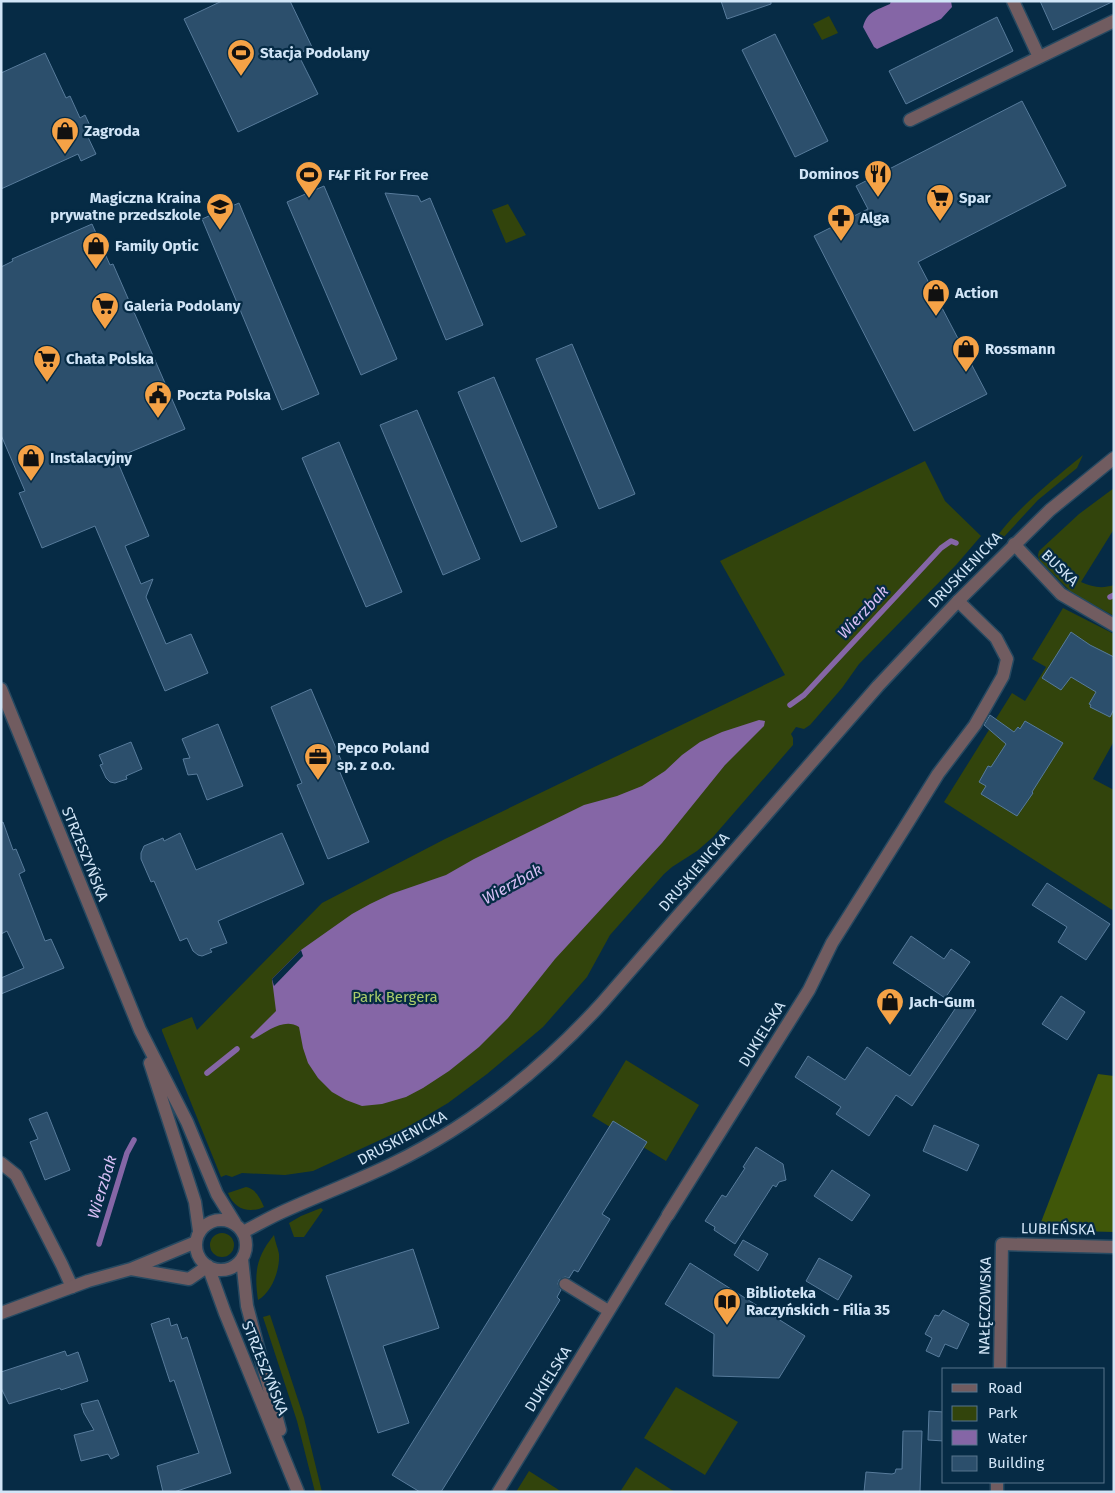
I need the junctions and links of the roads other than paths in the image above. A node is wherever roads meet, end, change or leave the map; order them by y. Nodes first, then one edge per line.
1 (1013, 1) edge
2 (1114, 22) edge
3 (1039, 56) junction
4 (910, 120) dead end
5 (1114, 458) edge
6 (1014, 544) junction
7 (958, 600) junction
8 (1114, 625) edge
9 (1, 689) edge
10 (140, 1030) junction
11 (1, 1163) edge
12 (668, 1215) joint
13 (239, 1228) junction
14 (197, 1236) junction
15 (1002, 1244) joint
16 (1114, 1247) edge
17 (242, 1259) junction
18 (208, 1266) junction
19 (131, 1269) junction
20 (565, 1284) dead end
21 (72, 1287) junction
22 (609, 1311) junction
23 (1, 1313) edge
24 (1000, 1368) edge
25 (296, 1486) edge
26 (498, 1492) edge

1 - 3 street
2 - 3 street
3 - 4 street
5 - 6 street, DRUSKIENICKA
6 - 7 street, DRUSKIENICKA
6 - 8 street, BUSKA
7 - 12 street, DUKIELSKA
7 - 13 street, DRUSKIENICKA
9 - 10 street, STRZESZYŃSKA
10 - 13 street, STRZESZYŃSKA
10 - 14 street, STRZESZYŃSKA
11 - 21 street
12 - 22 street, DUKIELSKA
13 - 14 street
13 - 17 street
14 - 18 street
14 - 19 street
15 - 16 street, LUBIEŃSKA
15 - 24 street, NAŁĘCZOWSKA
17 - 18 street
17 - 25 street, STRZESZYŃSKA
18 - 19 street
18 - 25 street, STRZESZYŃSKA
19 - 21 street
20 - 22 street
21 - 23 street
22 - 26 street, DUKIELSKA

